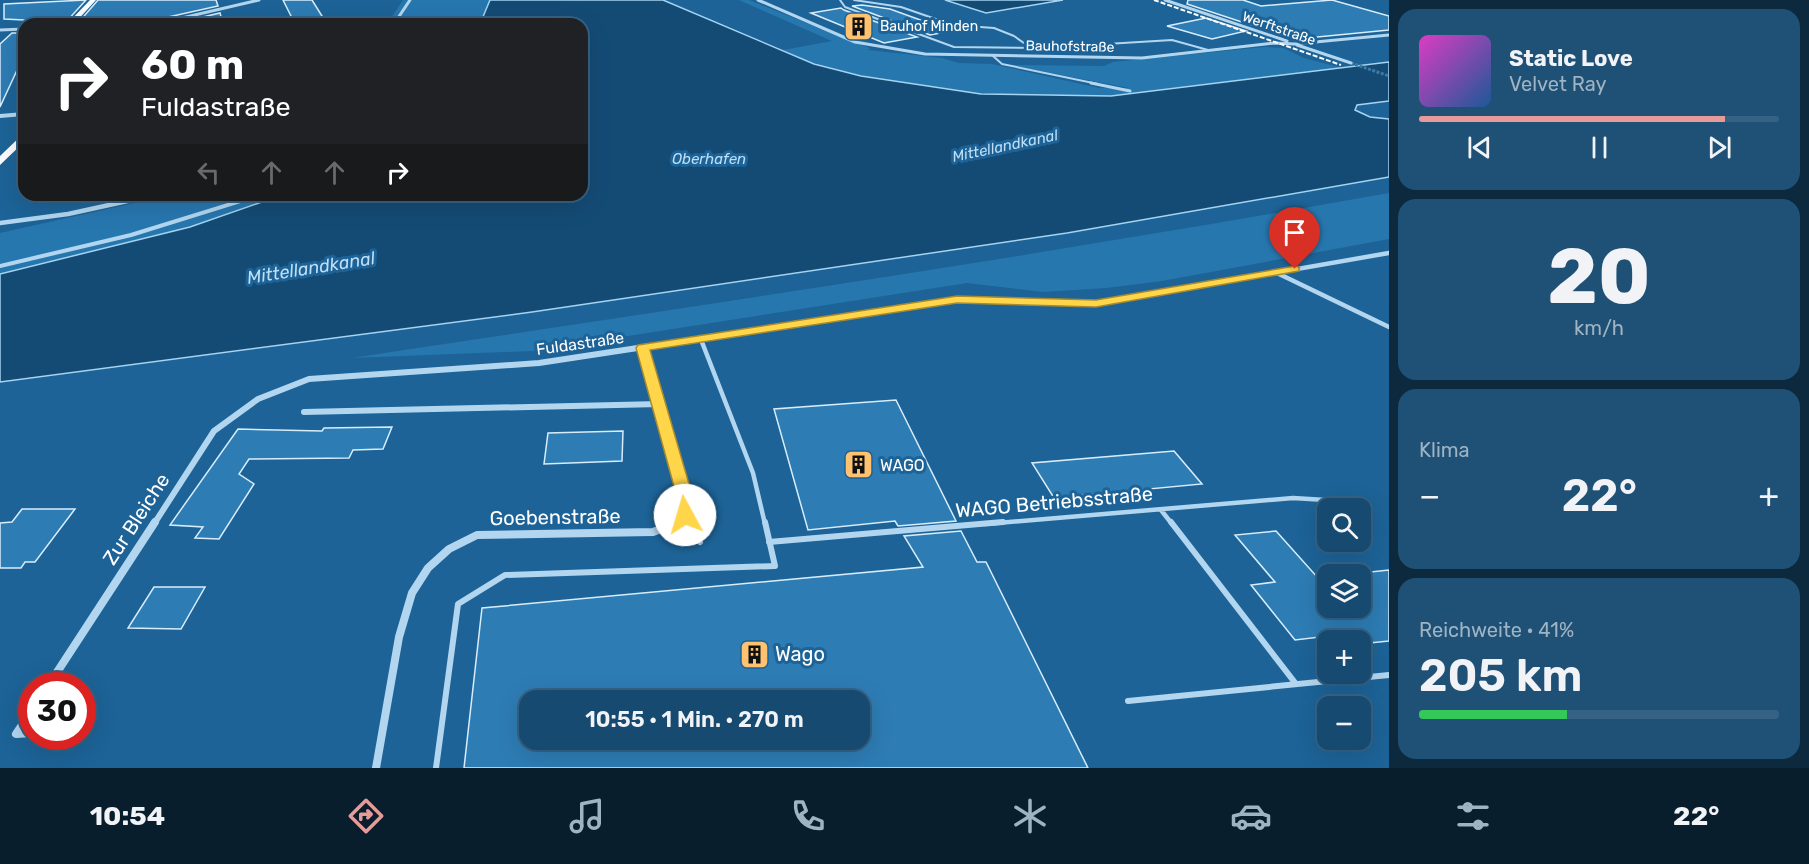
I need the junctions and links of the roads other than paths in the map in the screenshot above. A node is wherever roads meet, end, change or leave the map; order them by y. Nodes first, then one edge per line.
1 (93, 0) edge
2 (259, 0) edge
3 (410, 0) edge
4 (758, 0) edge
5 (840, 0) edge
6 (854, 0) edge
7 (1165, 0) edge
8 (75, 18) edge
9 (182, 18) edge
10 (398, 18) edge
11 (18, 29) edge
12 (0, 30) edge
13 (1389, 35) edge
14 (1294, 44) junction
15 (1031, 48) junction
16 (1208, 51) junction
17 (993, 56) junction
18 (1351, 63) tunnel mouth
19 (1130, 91) dead end
20 (18, 114) edge
21 (0, 116) edge
22 (18, 142) edge
23 (0, 162) edge
24 (127, 201) edge
25 (242, 201) edge
26 (0, 223) edge
27 (1389, 253) edge
28 (0, 266) edge
29 (1276, 272) junction
30 (1389, 327) edge
31 (700, 337) junction
32 (643, 348) junction
33 (272, 390) joint
34 (660, 404) junction
35 (304, 412) dead end
36 (1317, 499) edge
37 (1161, 510) junction
38 (685, 515) junction
39 (700, 542) dead end
40 (769, 542) junction
41 (57, 672) edge
42 (1389, 675) edge
43 (1296, 684) junction
44 (1128, 701) dead end
45 (376, 768) edge
46 (436, 768) edge

1 - 8 main road
2 - 9 street
3 - 10 street
4 - 17 street, Bauhofstraße
5 - 15 lane
6 - 15 lane
7 - 14 street, Werftstraße
11 - 12 street
13 - 14 street, Bauhofstraße
14 - 16 street, Bauhofstraße
14 - 18 street, Werftstraße
15 - 16 lane
16 - 17 street, Bauhofstraße
17 - 19 lane
20 - 21 street
22 - 23 main road
24 - 26 street
25 - 28 lane
27 - 29 street, Fuldastraße
29 - 30 street
29 - 31 street, Fuldastraße
31 - 32 street, Fuldastraße
31 - 40 lane
32 - 33 street, Fuldastraße
32 - 34 street
33 - 41 street, Zur Bleiche
34 - 35 street
34 - 38 street
36 - 37 lane, WAGO Betriebsstraße
37 - 40 lane, WAGO Betriebsstraße
37 - 43 lane
38 - 39 lane
38 - 45 street, Goebenstraße
40 - 46 lane
42 - 43 lane
43 - 44 lane

